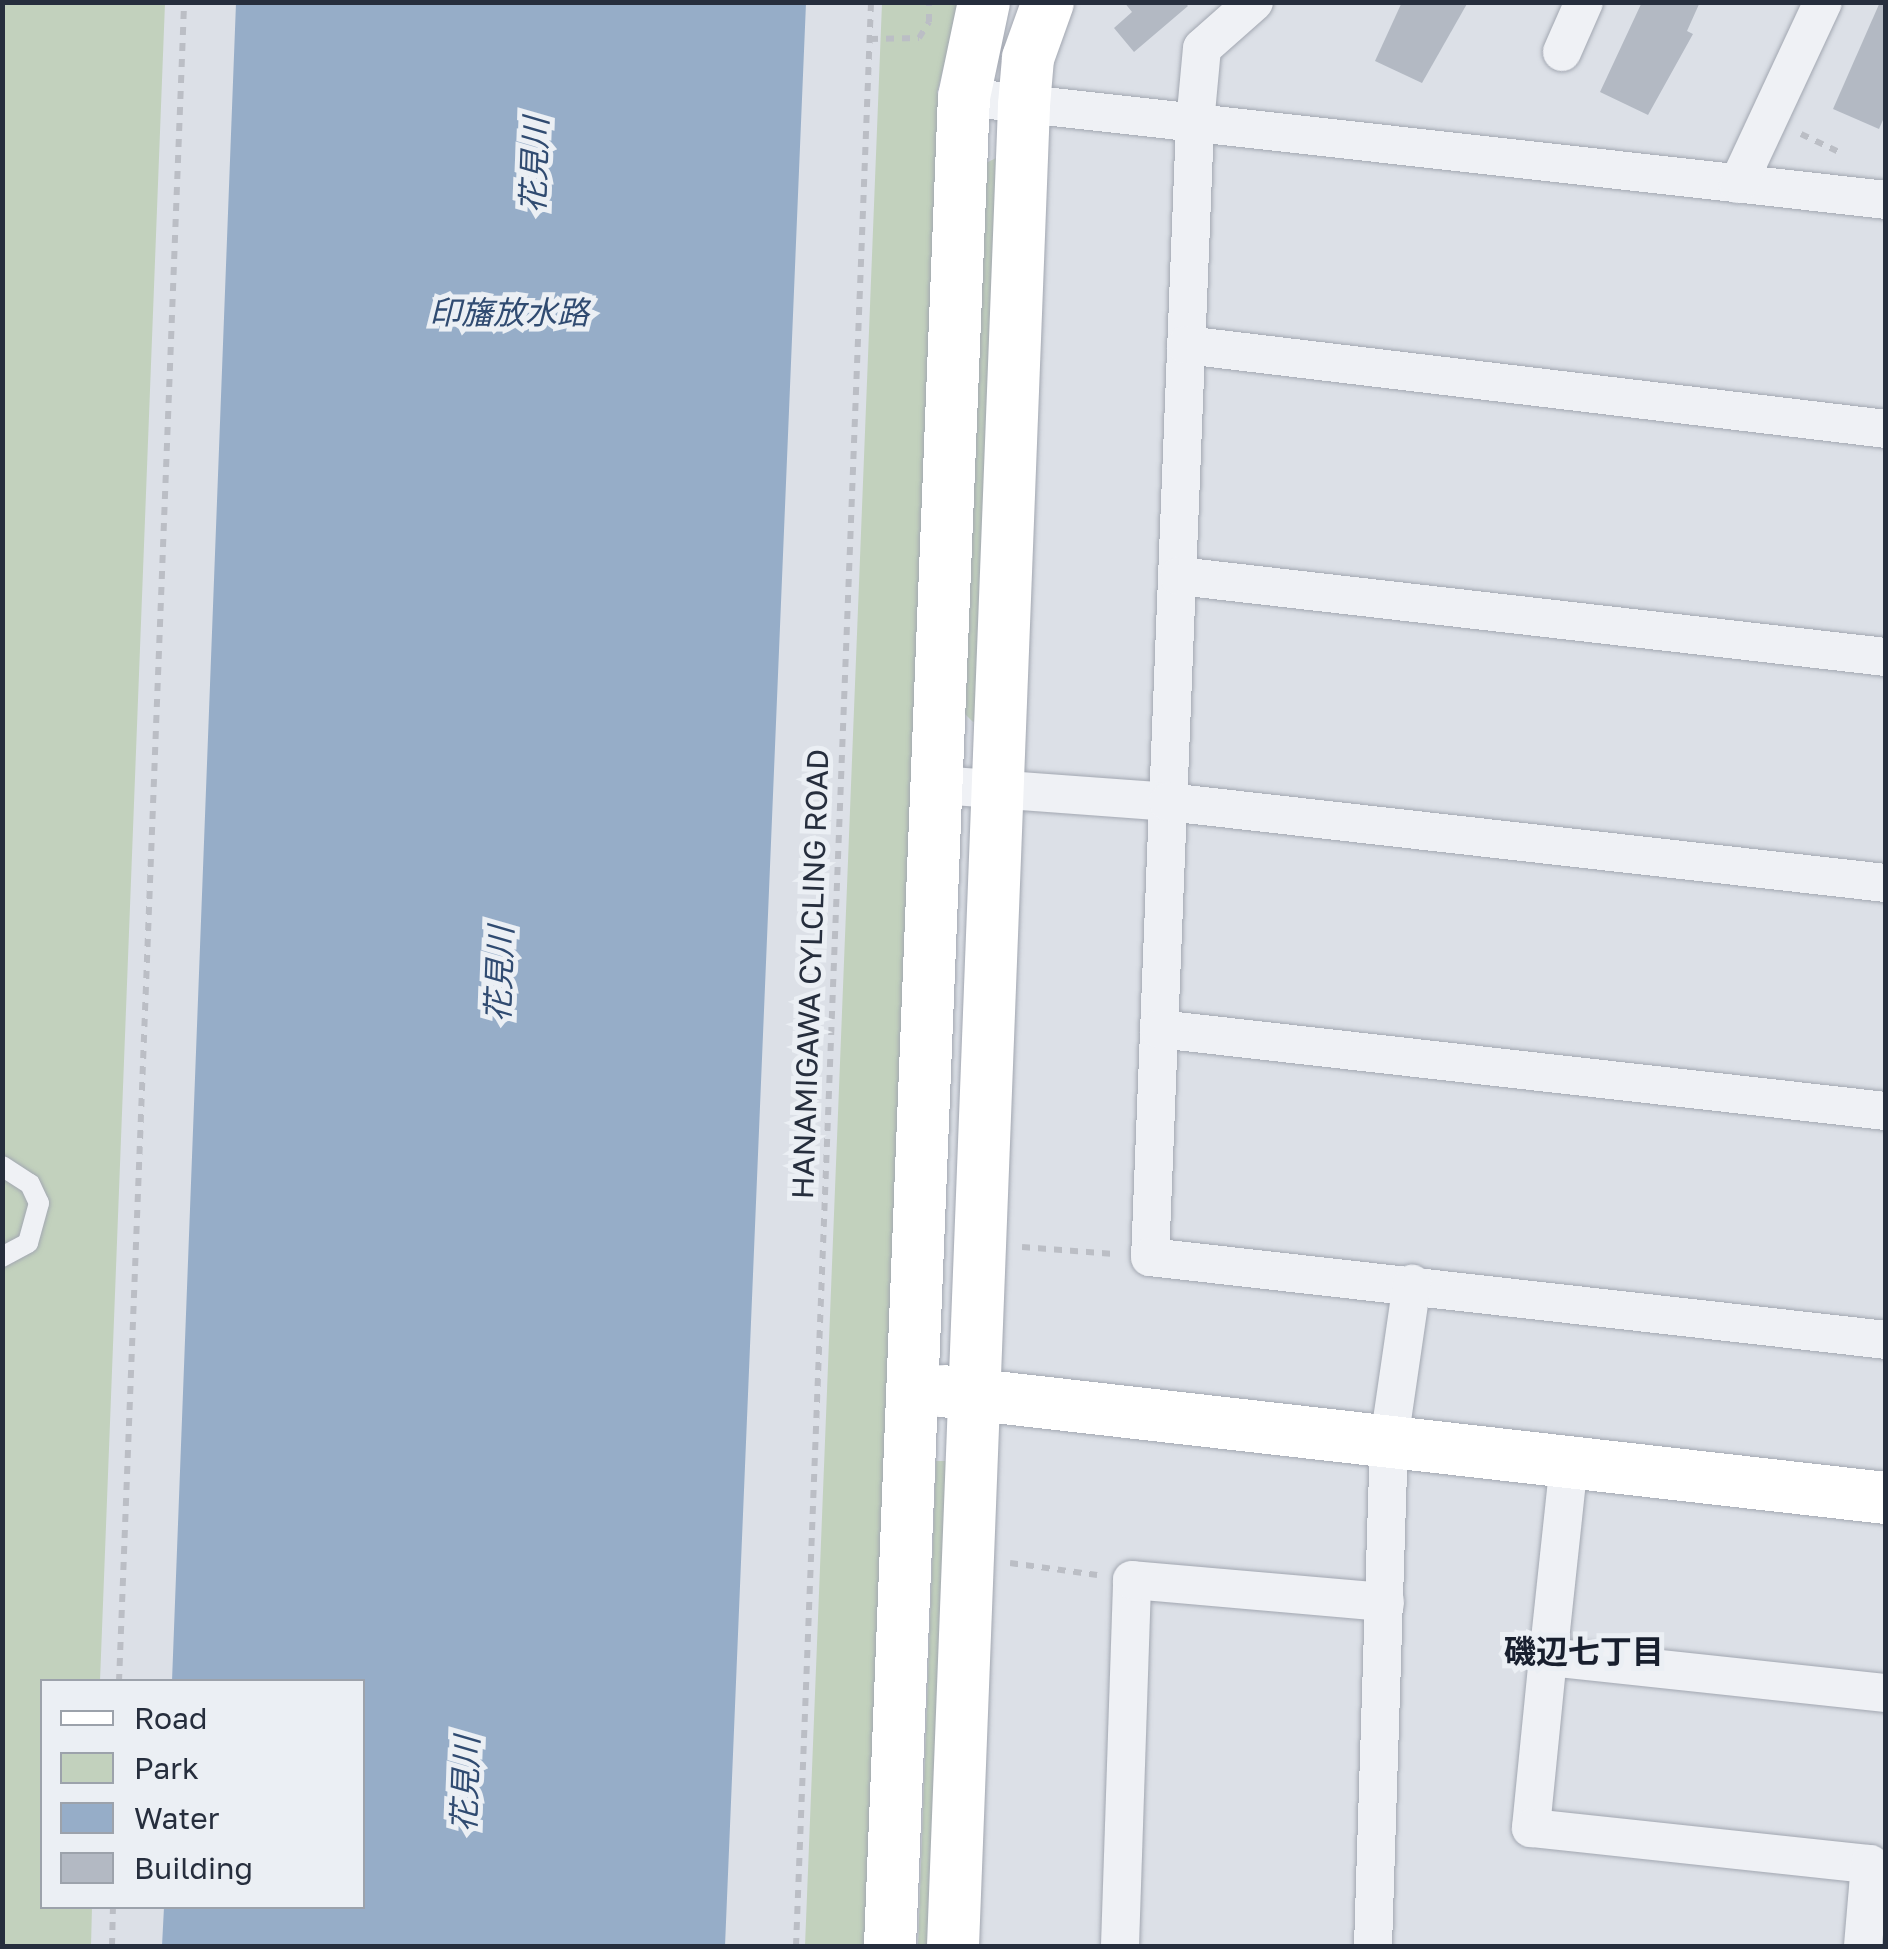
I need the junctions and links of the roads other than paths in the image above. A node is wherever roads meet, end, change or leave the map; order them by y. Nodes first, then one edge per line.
1 (984, 2) edge
2 (1048, 2) edge
3 (1254, 2) edge
4 (1584, 2) edge
5 (1823, 2) edge
6 (1562, 52) dead end
7 (964, 97) junction
8 (1024, 105) junction
9 (1195, 124) junction
10 (1738, 184) junction
11 (1886, 200) edge
12 (1186, 345) junction
13 (1886, 430) edge
14 (1178, 576) junction
15 (1886, 657) edge
16 (939, 785) junction
17 (1002, 788) junction
18 (1168, 802) junction
19 (1886, 882) edge
20 (1159, 1029) junction
21 (1886, 1111) edge
22 (2, 1166) edge
23 (2, 1258) edge
24 (1412, 1284) junction
25 (1886, 1340) edge
26 (910, 1387) junction
27 (976, 1394) junction
28 (1389, 1441) junction
29 (1569, 1462) junction
30 (1886, 1498) edge
31 (1385, 1602) junction
32 (1548, 1656) junction
33 (1886, 1694) edge
34 (890, 1946) edge
35 (952, 1946) edge
36 (1120, 1946) edge
37 (1373, 1946) edge
38 (1863, 1946) edge

1 - 7 street
2 - 8 street
3 - 9 street
4 - 6 street
5 - 10 street
7 - 8 street
7 - 16 street
8 - 9 street
8 - 17 street
9 - 10 street
9 - 12 street
10 - 11 street
12 - 13 street
12 - 14 street
14 - 15 street
14 - 18 street
16 - 17 street
16 - 26 street
17 - 18 street
17 - 27 street
18 - 19 street
18 - 20 street
20 - 21 street
20 - 24 street
22 - 23 lane
24 - 25 street
24 - 28 street
26 - 27 street
26 - 34 street
27 - 28 street
27 - 35 street
28 - 29 street
28 - 31 street
29 - 30 street
29 - 32 street
31 - 36 street
31 - 37 street
32 - 33 street
32 - 38 street

